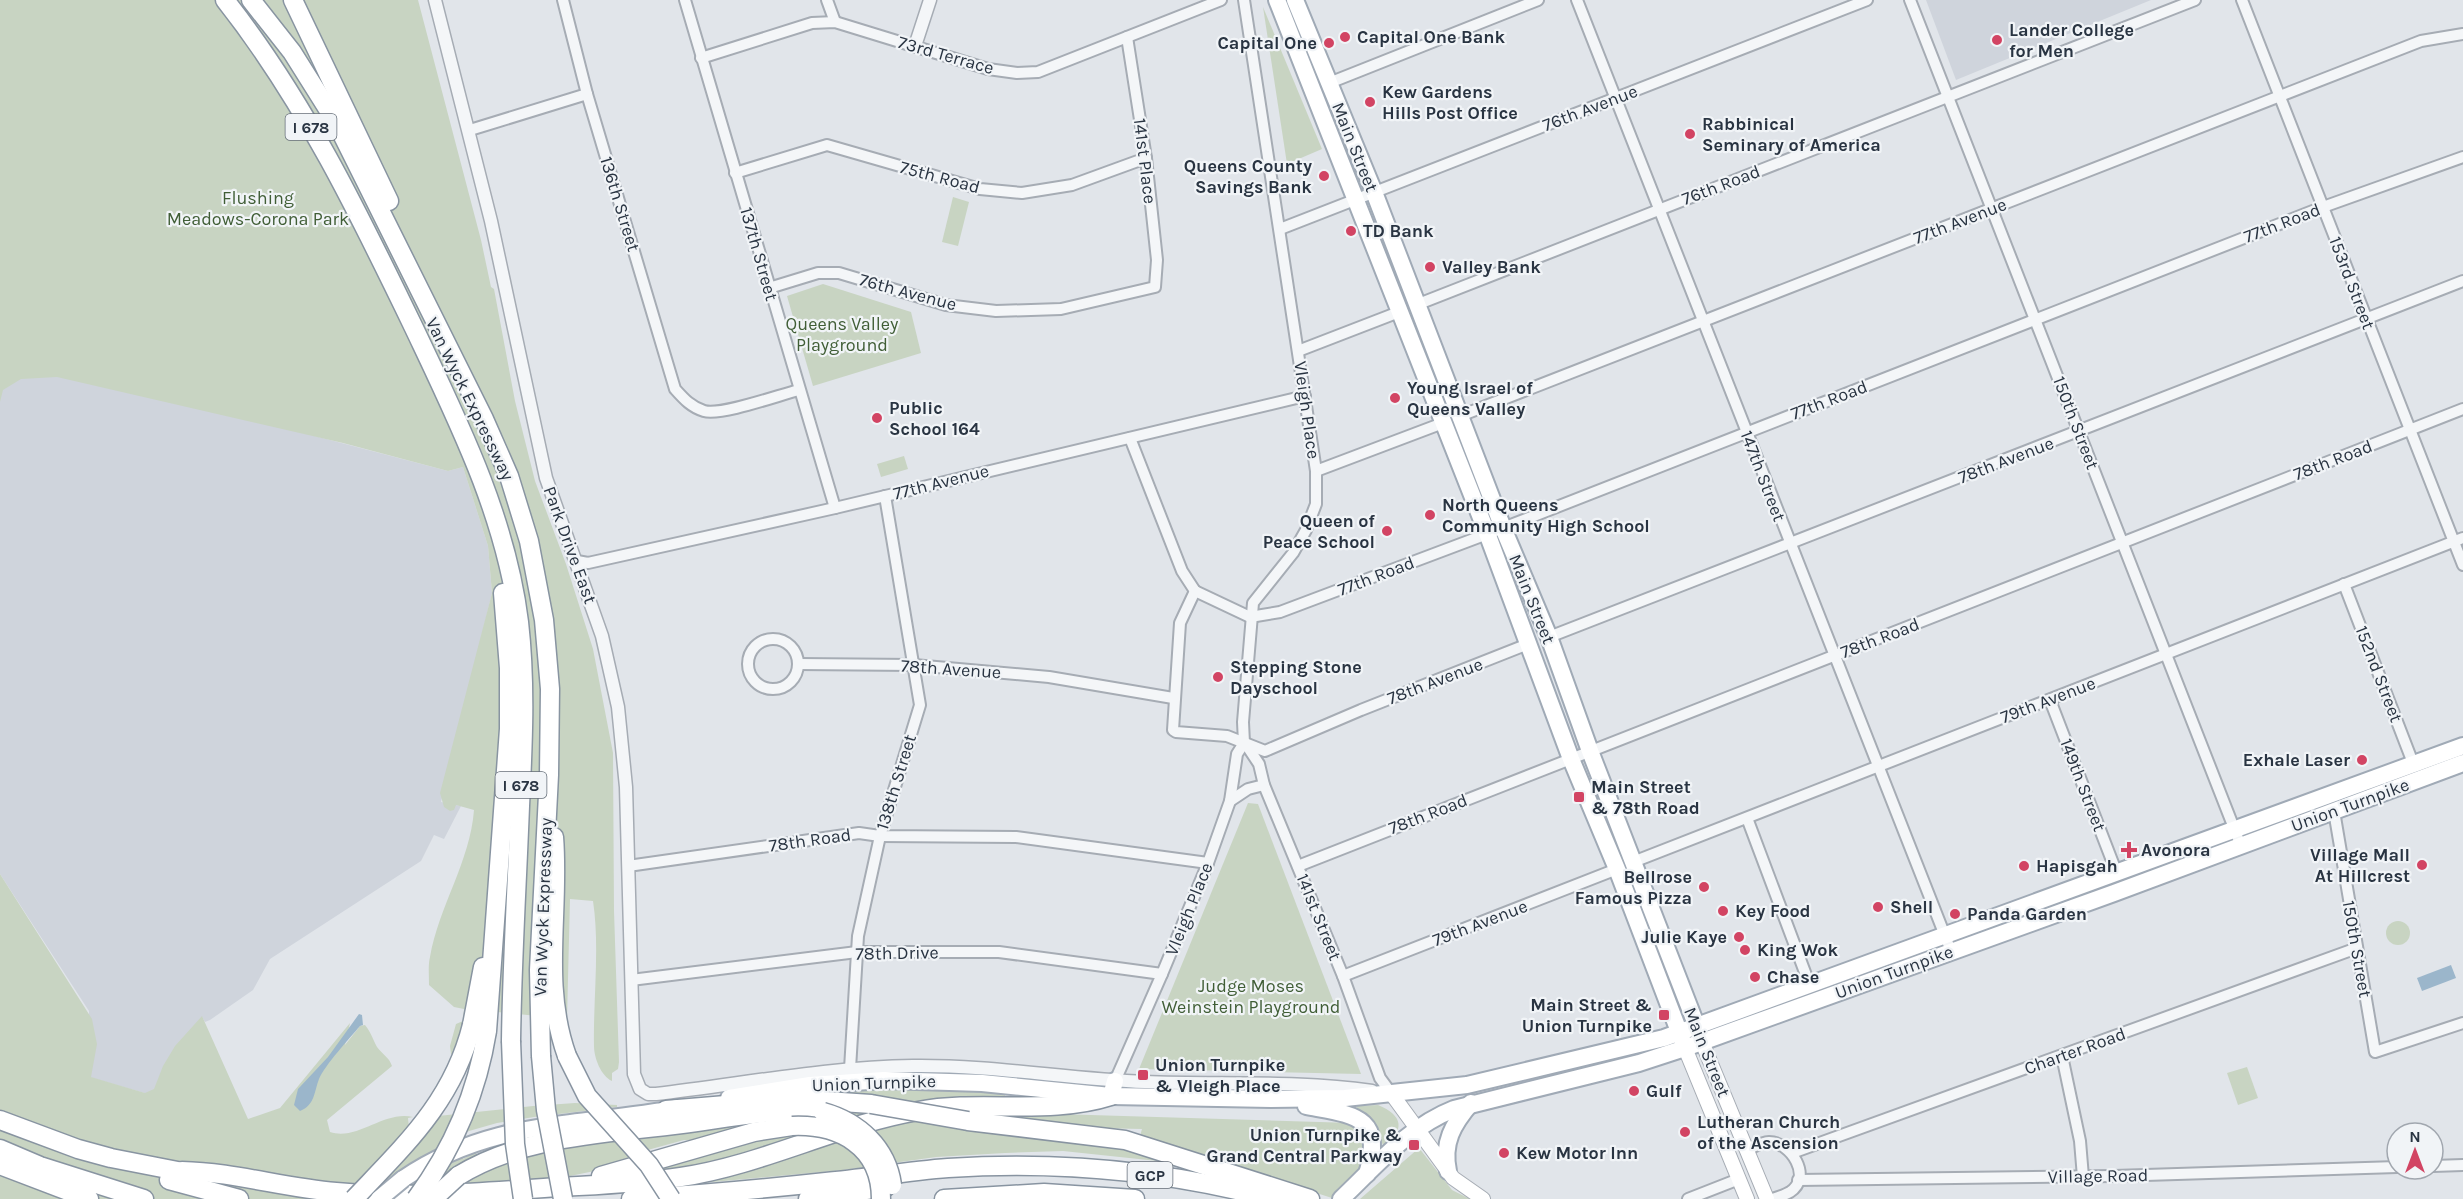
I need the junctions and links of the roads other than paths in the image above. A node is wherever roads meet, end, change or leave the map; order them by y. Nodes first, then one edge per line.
1 (225, 0) edge
2 (251, 0) edge
3 (293, 0) edge
4 (435, 0) edge
5 (563, 0) edge
6 (685, 0) edge
7 (827, 0) edge
8 (930, 0) edge
9 (1221, 0) edge
10 (1244, 0) edge
11 (1276, 0) edge
12 (1295, 0) edge
13 (1538, 0) edge
14 (1577, 0) edge
15 (1867, 0) edge
16 (1910, 0) edge
17 (2195, 0) edge
18 (2242, 0) edge
19 (835, 22) junction
20 (2463, 34) edge
21 (1127, 37) junction
22 (915, 46) junction
23 (701, 58) junction
24 (1329, 82) junction
25 (586, 94) junction
26 (1948, 96) junction
27 (2279, 96) junction
28 (1615, 98) junction
29 (470, 130) junction
30 (2463, 156) edge
31 (1146, 158) junction
32 (735, 173) junction
33 (1374, 192) junction
34 (1355, 200) junction
35 (2323, 207) junction
36 (1992, 208) junction
37 (1659, 210) junction
38 (1280, 229) junction
39 (2463, 281) edge
40 (1155, 286) joint
41 (769, 288) junction
42 (1416, 304) junction
43 (1400, 312) junction
44 (2366, 319) junction
45 (2036, 320) junction
46 (1702, 321) junction
47 (1299, 351) junction
48 (468, 385) junction
49 (799, 390) junction
50 (1305, 396) junction
51 (2463, 409) edge
52 (1460, 416) junction
53 (1443, 423) junction
54 (2410, 430) junction
55 (2079, 431) junction
56 (1746, 432) junction
57 (1130, 438) junction
58 (1316, 471) junction
59 (885, 496) junction
60 (835, 507) junction
61 (1495, 530) junction
62 (500, 531) junction
63 (2458, 540) edge
64 (2122, 542) junction
65 (1790, 544) junction
66 (577, 561) junction
67 (2463, 565) edge
68 (2344, 584) junction
69 (1195, 591) junction
70 (1250, 617) junction
71 (1549, 637) junction
72 (1528, 644) junction
73 (2166, 654) junction
74 (1833, 656) junction
75 (798, 664) junction
76 (914, 665) junction
77 (1173, 698) junction
78 (2050, 700) junction
79 (1244, 743) junction
80 (2463, 746) edge
81 (1590, 751) junction
82 (1570, 759) junction
83 (2413, 763) junction
84 (2463, 763) edge
85 (1877, 767) junction
86 (549, 776) junction
87 (1264, 784) junction
88 (1230, 801) junction
89 (2334, 811) junction
90 (1747, 818) junction
91 (2234, 828) junction
92 (880, 836) junction
93 (2241, 846) junction
94 (1634, 862) junction
95 (1208, 863) junction
96 (628, 866) junction
97 (1298, 866) junction
98 (1617, 869) junction
99 (2116, 871) junction
100 (1944, 934) junction
101 (2357, 948) junction
102 (1951, 951) junction
103 (857, 952) junction
104 (1162, 974) junction
105 (1343, 976) junction
106 (632, 980) junction
107 (1809, 983) junction
108 (2463, 1023) edge
109 (1696, 1024) junction
110 (479, 1028) junction
111 (1679, 1031) junction
112 (1702, 1042) junction
113 (1685, 1048) junction
114 (2062, 1056) junction
115 (850, 1069) junction
116 (1113, 1089) junction
117 (1436, 1089) junction
118 (1390, 1093) junction
119 (648, 1094) joint
120 (1270, 1099) junction
121 (1471, 1103) junction
122 (666, 1110) junction
123 (1440, 1114) junction
124 (0, 1120) edge
125 (1417, 1129) junction
126 (0, 1149) edge
127 (1747, 1150) junction
128 (1792, 1153) junction
129 (111, 1158) junction
130 (0, 1165) edge
131 (2463, 1165) edge
132 (2445, 1166) edge
133 (1025, 1167) junction
134 (2385, 1167) edge
135 (182, 1171) junction
136 (1448, 1171) junction
137 (434, 1172) junction
138 (1367, 1175) junction
139 (2083, 1177) junction
140 (1739, 1179) junction
141 (1798, 1180) junction
142 (540, 1189) junction
143 (115, 1190) junction
144 (89, 1199) edge
145 (135, 1199) edge
146 (144, 1199) edge
147 (239, 1199) edge
148 (309, 1199) edge
149 (354, 1199) edge
150 (379, 1199) edge
151 (409, 1199) edge
152 (416, 1199) edge
153 (433, 1199) edge
154 (523, 1199) edge
155 (562, 1199) edge
156 (632, 1199) edge
157 (671, 1199) edge
158 (808, 1199) edge
159 (881, 1199) edge
160 (893, 1199) edge
161 (944, 1199) edge
162 (1136, 1199) edge
163 (1273, 1199) edge
164 (1310, 1199) edge
165 (1341, 1199) edge
166 (1483, 1199) edge
167 (1688, 1199) edge
168 (1747, 1199) edge
169 (1767, 1199) edge
170 (1773, 1199) edge

1 - 62 highway, Van Wyck Expressway / I 678
2 - 48 highway, Van Wyck Expressway / I 678
3 - 48 highway
4 - 29 street, Park Drive East
5 - 25 street, 136th Street
6 - 23 street, 137th Street
7 - 19 street
8 - 22 street
9 - 21 street, 73rd Terrace
10 - 38 street, Vleigh Place
11 - 34 main road, Main Street
12 - 24 main road, Main Street
13 - 24 street
14 - 28 street, 147th Street
15 - 28 street, 76th Avenue
16 - 26 street, 150th Street
17 - 26 street, 76th Road
18 - 27 street, 153rd Street
19 - 22 street, 73rd Terrace
19 - 23 street, 73rd Terrace
20 - 27 street, 77th Avenue
21 - 22 street, 73rd Terrace
21 - 31 street, 141st Place
23 - 32 street, 137th Street
24 - 33 main road, Main Street
25 - 29 street
25 - 49 street, 136th Street
26 - 36 street, 150th Street
26 - 37 street, 76th Road
27 - 35 street, 153rd Street
27 - 36 street, 77th Avenue
28 - 33 street, 76th Avenue
28 - 37 street, 147th Street
29 - 66 street, Park Drive East
30 - 35 street, 77th Road
31 - 32 street, 75th Road
31 - 40 street, 141st Place
32 - 41 street, 137th Street
33 - 34 street, 76th Avenue
33 - 42 main road, Main Street
34 - 38 street, 76th Avenue
34 - 43 main road, Main Street
35 - 44 street, 153rd Street
35 - 45 street, 77th Road
36 - 45 street, 150th Street
36 - 46 street, 77th Avenue
37 - 42 street, 76th Road
37 - 46 street, 147th Street
38 - 47 street, Vleigh Place
39 - 44 street, 78th Avenue
40 - 41 street, 76th Avenue
41 - 49 street, 137th Street
42 - 52 main road, Main Street
43 - 47 street
43 - 53 main road, Main Street
44 - 54 street, 153rd Street
44 - 55 street, 78th Avenue
45 - 55 street, 150th Street
45 - 56 street, 77th Road
46 - 52 street, 77th Avenue
46 - 56 street, 147th Street
47 - 50 street, Vleigh Place
48 - 86 highway, Van Wyck Expressway / I 678
49 - 60 street, 137th Street
50 - 57 street, 77th Avenue
50 - 58 street, Vleigh Place
51 - 54 street, 78th Road
52 - 61 main road, Main Street
53 - 58 street
53 - 61 main road, Main Street
54 - 63 street, 153rd Street
54 - 64 street, 78th Road
55 - 64 street, 150th Street
55 - 65 street, 78th Avenue
56 - 61 street, 77th Road
56 - 65 street, 147th Street
57 - 59 street, 77th Avenue
57 - 69 street
58 - 70 street, Vleigh Place
59 - 60 street, 77th Avenue
59 - 76 street, 138th Street
60 - 66 street, 77th Avenue
61 - 70 street, 77th Road
61 - 71 main road, Main Street
61 - 72 main road, Main Street
62 - 110 highway
62 - 154 highway, Van Wyck Expressway / I 678, bridge
63 - 67 street, 153rd Street
63 - 68 street, 79th Avenue
64 - 73 street, 150th Street
64 - 74 street, 78th Road
65 - 71 street, 78th Avenue
65 - 74 street, 147th Street
66 - 96 street, Park Drive East
68 - 73 street, 79th Avenue
68 - 83 street, 152nd Street
69 - 70 street
69 - 77 street
70 - 79 street, Vleigh Place
71 - 81 main road, Main Street
72 - 79 street, 78th Avenue
72 - 82 main road, Main Street
73 - 78 street, 79th Avenue
73 - 91 street, 150th Street
74 - 81 street, 78th Road
74 - 85 street, 147th Street
75 - 75 street
75 - 76 street, 78th Avenue
76 - 77 street, 78th Avenue
76 - 92 street, 138th Street
77 - 79 street, 78th Avenue
78 - 85 street, 79th Avenue
78 - 99 street, 149th Street
79 - 87 street, 141st Street
79 - 88 street, Vleigh Place
80 - 83 main road, Union Turnpike
81 - 82 street, 78th Road
81 - 94 main road, Main Street
82 - 97 street, 78th Road
82 - 98 main road, Main Street
83 - 91 main road, Union Turnpike
84 - 89 main road, Union Turnpike
85 - 90 street, 79th Avenue
85 - 100 street, 147th Street
86 - 155 highway, Van Wyck Expressway / I 678, bridge
86 - 157 highway, bridge
87 - 88 street
87 - 97 street, 141st Street
88 - 95 street, Vleigh Place
89 - 93 main road, Union Turnpike
89 - 101 street, 150th Street
90 - 94 street, 79th Avenue
90 - 107 street
91 - 93 street, 150th Street
91 - 99 main road, Union Turnpike
92 - 95 street, 78th Road
92 - 96 street, 78th Road
92 - 103 street, 138th Street
93 - 102 main road, Union Turnpike
94 - 109 main road, Main Street
95 - 104 street, Vleigh Place
96 - 106 street, Park Drive East
97 - 105 street, 141st Street
98 - 105 street, 79th Avenue
98 - 111 main road, Main Street
99 - 100 main road, Union Turnpike
100 - 102 street, 147th Street
100 - 107 main road, Union Turnpike
101 - 108 street, 150th Street
101 - 114 street, Charter Road
102 - 112 main road, Union Turnpike
103 - 104 street, 78th Drive
103 - 106 street, 78th Drive
103 - 115 street, 138th Street
104 - 116 street, Vleigh Place
105 - 118 street, 141st Street
106 - 119 street, Park Drive East
107 - 109 main road, Union Turnpike
109 - 111 main road, Union Turnpike
109 - 112 main road, Main Street
110 - 137 highway, bridge
110 - 149 highway, bridge
111 - 113 main road, Main Street
111 - 117 main road, Union Turnpike
112 - 113 main road, Union Turnpike
112 - 127 main road, Main Street
113 - 121 main road, Union Turnpike
113 - 140 main road, Main Street
114 - 128 street, Charter Road
114 - 139 street
115 - 116 street, Union Turnpike
115 - 119 street, Union Turnpike
116 - 118 street, Union Turnpike
116 - 120 main road, Union Turnpike
116 - 122 main road, Union Turnpike
116 - 142 highway
117 - 118 main road, Union Turnpike
117 - 123 main road
118 - 120 main road, Union Turnpike
118 - 125 main road
120 - 138 main road
121 - 123 main road, Union Turnpike
121 - 136 main road
122 - 150 main road, Union Turnpike, bridge
122 - 164 highway, bridge
123 - 125 main road, Union Turnpike
124 - 129 highway
125 - 136 main road
125 - 138 main road, Union Turnpike
126 - 143 highway
127 - 128 street
127 - 169 main road, Main Street
128 - 141 street
129 - 135 highway
129 - 147 highway
130 - 144 highway
131 - 132 street
133 - 156 highway, GCP
133 - 158 highway
133 - 163 highway, GCP
134 - 139 street, Village Road
135 - 142 highway
135 - 148 highway
136 - 166 main road
137 - 151 highway, bridge
137 - 152 highway, bridge
138 - 165 main road, Union Turnpike
139 - 141 street, Village Road
140 - 167 street
140 - 168 main road, Main Street
141 - 170 street
142 - 159 highway, bridge
143 - 145 highway
143 - 146 highway
153 - 160 highway, bridge
161 - 162 highway, GCP

